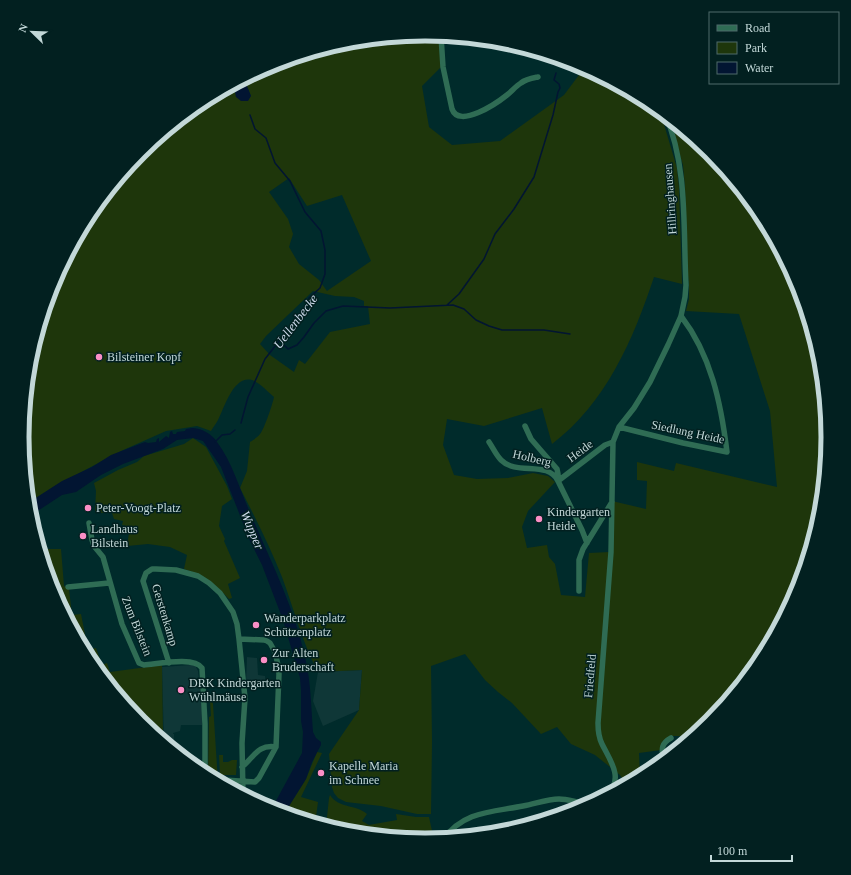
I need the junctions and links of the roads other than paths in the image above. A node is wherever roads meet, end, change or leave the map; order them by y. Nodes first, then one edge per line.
1 (441, 42) edge
2 (538, 77) dead end
3 (668, 124) edge
4 (680, 316) junction
5 (525, 426) dead end
6 (619, 427) junction
7 (490, 442) dead end
8 (613, 442) junction
9 (558, 481) junction
10 (612, 500) junction
11 (89, 523) dead end
12 (587, 543) junction
13 (109, 582) junction
14 (68, 587) dead end
15 (579, 590) dead end
16 (239, 639) junction
17 (168, 663) junction
18 (672, 738) dead end
19 (276, 747) junction
20 (662, 755) edge
21 (205, 767) edge
22 (242, 767) junction
23 (226, 780) edge
24 (243, 782) junction
25 (614, 786) edge
26 (243, 789) edge
27 (580, 802) edge
28 (449, 833) edge

1 - 2 street
3 - 4 street, Hillringhausen
4 - 6 street
4 - 6 street, Siedlung Heide
5 - 9 street, Holberg
6 - 8 street
7 - 9 street, Holberg
8 - 9 street, Heide
8 - 10 street
9 - 12 street
10 - 12 street
10 - 25 street, Friedfeld
11 - 13 street, Zum Bilstein
12 - 15 street
13 - 14 street
13 - 17 street, Zum Bilstein
16 - 17 street, Gerstenkamp
16 - 19 street
16 - 22 street
17 - 21 street, Zum Bilstein
18 - 20 street
19 - 22 street
19 - 24 street
22 - 24 street
23 - 24 street
24 - 26 street
27 - 28 street

